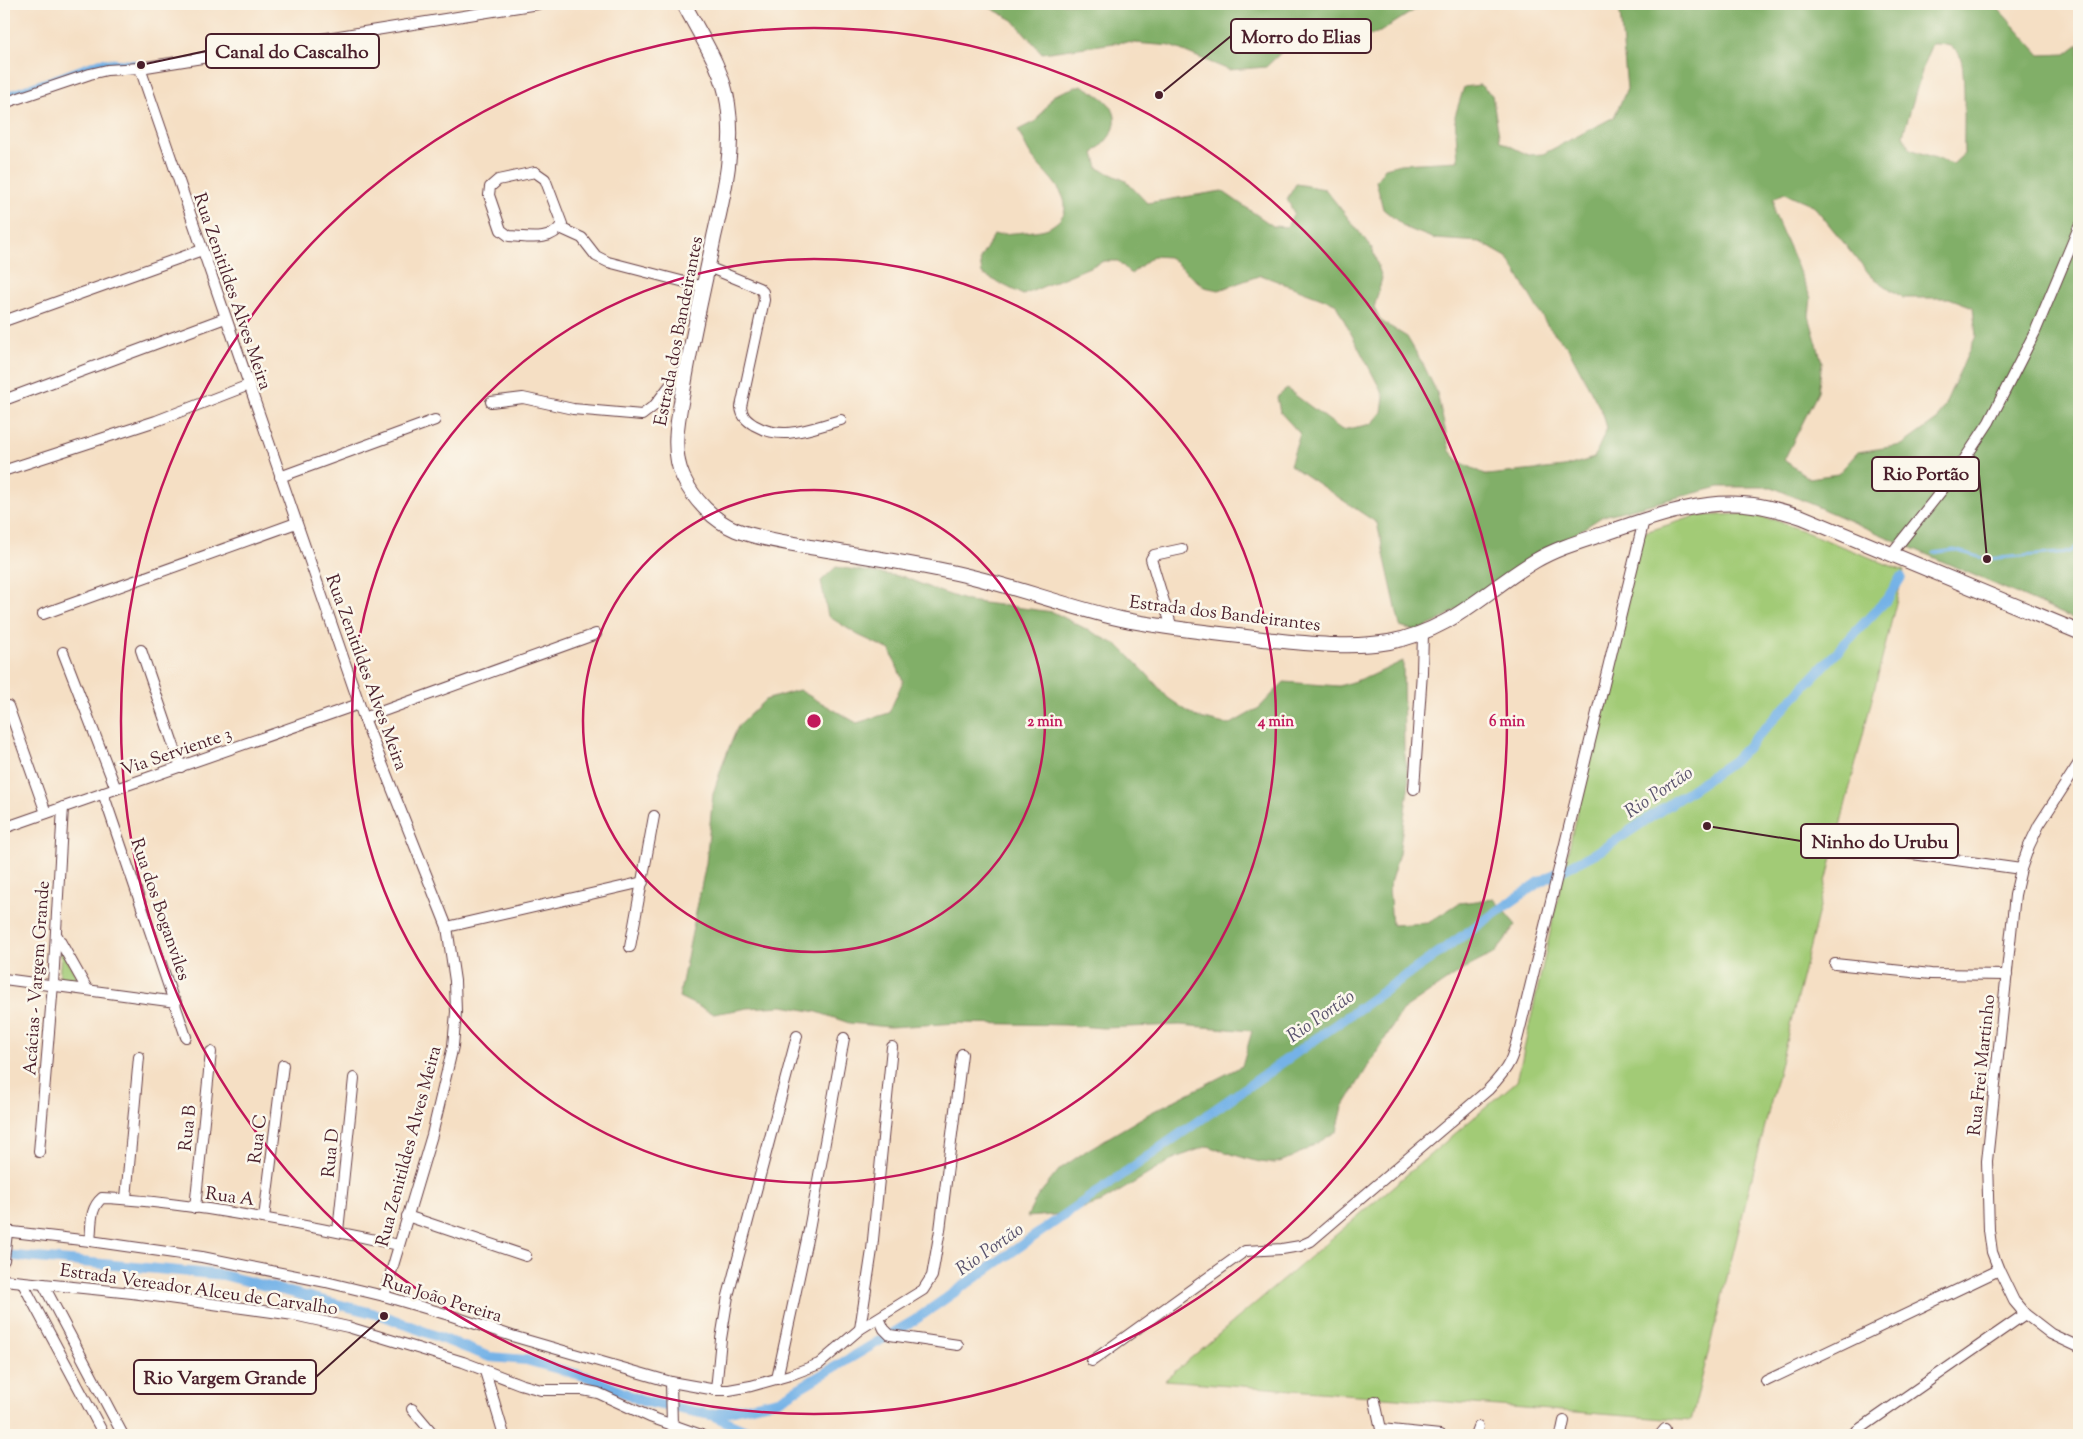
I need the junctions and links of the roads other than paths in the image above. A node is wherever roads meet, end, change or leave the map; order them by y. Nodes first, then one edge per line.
1 (538, 4) edge
2 (684, 4) edge
3 (140, 68) junction
4 (4, 103) edge
5 (2079, 227) edge
6 (560, 228) junction
7 (202, 250) junction
8 (708, 267) junction
9 (704, 287) junction
10 (225, 318) junction
11 (4, 321) edge
12 (688, 361) junction
13 (249, 385) junction
14 (4, 400) edge
15 (492, 402) dead end
16 (435, 420) dead end
17 (841, 420) dead end
18 (6, 470) dead end
19 (280, 477) junction
20 (1644, 520) junction
21 (296, 523) junction
22 (1182, 549) dead end
23 (1891, 554) junction
24 (43, 614) dead end
25 (1172, 628) junction
26 (2079, 632) edge
27 (1423, 633) junction
28 (596, 634) dead end
29 (141, 650) dead end
30 (63, 652) dead end
31 (359, 704) junction
32 (8, 706) dead end
33 (364, 718) junction
34 (2079, 763) edge
35 (181, 767) junction
36 (116, 789) junction
37 (1414, 789) dead end
38 (103, 793) junction
39 (63, 807) junction
40 (46, 813) junction
41 (654, 816) dead end
42 (4, 828) edge
43 (1862, 847) dead end
44 (2020, 869) junction
45 (643, 882) junction
46 (447, 927) junction
47 (56, 933) junction
48 (630, 947) dead end
49 (1835, 964) dead end
50 (2006, 975) junction
51 (4, 979) edge
52 (53, 984) junction
53 (87, 989) junction
54 (176, 1002) junction
55 (797, 1036) dead end
56 (186, 1037) dead end
57 (844, 1038) dead end
58 (892, 1047) dead end
59 (211, 1052) dead end
60 (962, 1054) dead end
61 (139, 1057) dead end
62 (283, 1065) dead end
63 (354, 1078) dead end
64 (39, 1152) dead end
65 (126, 1198) junction
66 (195, 1208) junction
67 (407, 1216) junction
68 (264, 1218) junction
69 (338, 1231) junction
70 (5, 1232) edge
71 (90, 1241) junction
72 (399, 1245) junction
73 (526, 1256) dead end
74 (4, 1260) edge
75 (1999, 1270) junction
76 (4, 1280) edge
77 (22, 1282) junction
78 (43, 1284) junction
79 (384, 1296) junction
80 (2025, 1314) junction
81 (879, 1318) junction
82 (858, 1332) junction
83 (958, 1345) dead end
84 (2079, 1347) edge
85 (1092, 1361) dead end
86 (485, 1371) junction
87 (777, 1380) junction
88 (1766, 1381) dead end
89 (671, 1382) junction
90 (716, 1390) junction
91 (1375, 1401) dead end
92 (412, 1409) dead end
93 (1564, 1421) dead end
94 (672, 1426) junction
95 (1382, 1432) edge
96 (104, 1435) edge
97 (123, 1435) edge
98 (434, 1435) edge
99 (504, 1435) edge
100 (701, 1435) edge
101 (1440, 1435) edge
102 (1561, 1435) edge
103 (1851, 1435) edge

1 - 3 street
2 - 8 main road, Estrada dos Bandeirantes
3 - 4 street
3 - 7 street, Rua Zenitildes Alves Meira
5 - 23 street
6 - 6 street
6 - 9 street
7 - 10 street, Rua Zenitildes Alves Meira
7 - 11 street
8 - 9 main road, Estrada dos Bandeirantes
8 - 17 street
9 - 12 main road, Estrada dos Bandeirantes
10 - 13 street, Rua Zenitildes Alves Meira
10 - 14 street
12 - 15 street
12 - 25 main road, Estrada dos Bandeirantes
13 - 18 street
13 - 19 street, Rua Zenitildes Alves Meira
16 - 19 street
19 - 21 street, Rua Zenitildes Alves Meira
20 - 23 main road, Estrada dos Bandeirantes
20 - 27 main road, Estrada dos Bandeirantes
20 - 85 street
21 - 24 street
21 - 31 street, Rua Zenitildes Alves Meira
22 - 25 street
23 - 26 main road, Estrada dos Bandeirantes
25 - 27 main road, Estrada dos Bandeirantes
27 - 37 street
28 - 33 street
29 - 35 street
30 - 36 street
31 - 33 street, Rua Zenitildes Alves Meira
31 - 35 street, Via Serviente 3
32 - 40 street
33 - 46 street, Rua Zenitildes Alves Meira
34 - 44 street, Rua Frei Martinho
35 - 36 street, Via Serviente 3
36 - 38 street, Via Serviente 3
38 - 39 street, Via Serviente 3
38 - 54 street, Rua dos Boganviles
39 - 40 street, Via Serviente 3
39 - 47 street, Acácias - Vargem Grande
40 - 42 street, Via Serviente 3
41 - 45 street
43 - 44 street
44 - 50 street, Rua Frei Martinho
45 - 46 street
45 - 48 street
46 - 67 street, Rua Zenitildes Alves Meira
47 - 52 street, Acácias - Vargem Grande
47 - 53 street
49 - 50 street
50 - 75 street, Rua Frei Martinho
51 - 52 street
52 - 53 street
52 - 64 street, Acácias - Vargem Grande
53 - 54 street
54 - 56 street, Rua dos Boganviles
55 - 90 street
57 - 87 street
58 - 82 street
59 - 66 street, Rua B
60 - 81 street, Rua João Pereira
61 - 65 street
62 - 68 street, Rua C
63 - 69 street, Rua D
65 - 66 street, Rua A
65 - 71 street, Rua A
66 - 68 street, Rua A
67 - 72 street, Rua Zenitildes Alves Meira
67 - 73 street
68 - 69 street, Rua A
69 - 72 street, Rua A
70 - 71 street, Rua João Pereira
70 - 74 street
71 - 79 street, Rua João Pereira
72 - 79 street, Rua Zenitildes Alves Meira
75 - 80 street, Rua Frei Martinho
75 - 88 street
76 - 77 street, Estrada Vereador Alceu de Carvalho
77 - 78 street, Estrada Vereador Alceu de Carvalho
77 - 96 street
78 - 86 street, Estrada Vereador Alceu de Carvalho
78 - 97 street
79 - 89 street, Rua João Pereira
80 - 84 street, Rua Frei Martinho
80 - 103 street
81 - 82 street, Rua João Pereira
81 - 83 street
82 - 87 street, Rua João Pereira
86 - 94 street, Estrada Vereador Alceu de Carvalho
86 - 99 street
87 - 90 street, Rua João Pereira
89 - 90 street, Rua João Pereira
89 - 94 street
91 - 95 street
92 - 98 street
93 - 102 street
94 - 100 street, Estrada Vereador Alceu de Carvalho
95 - 101 street

